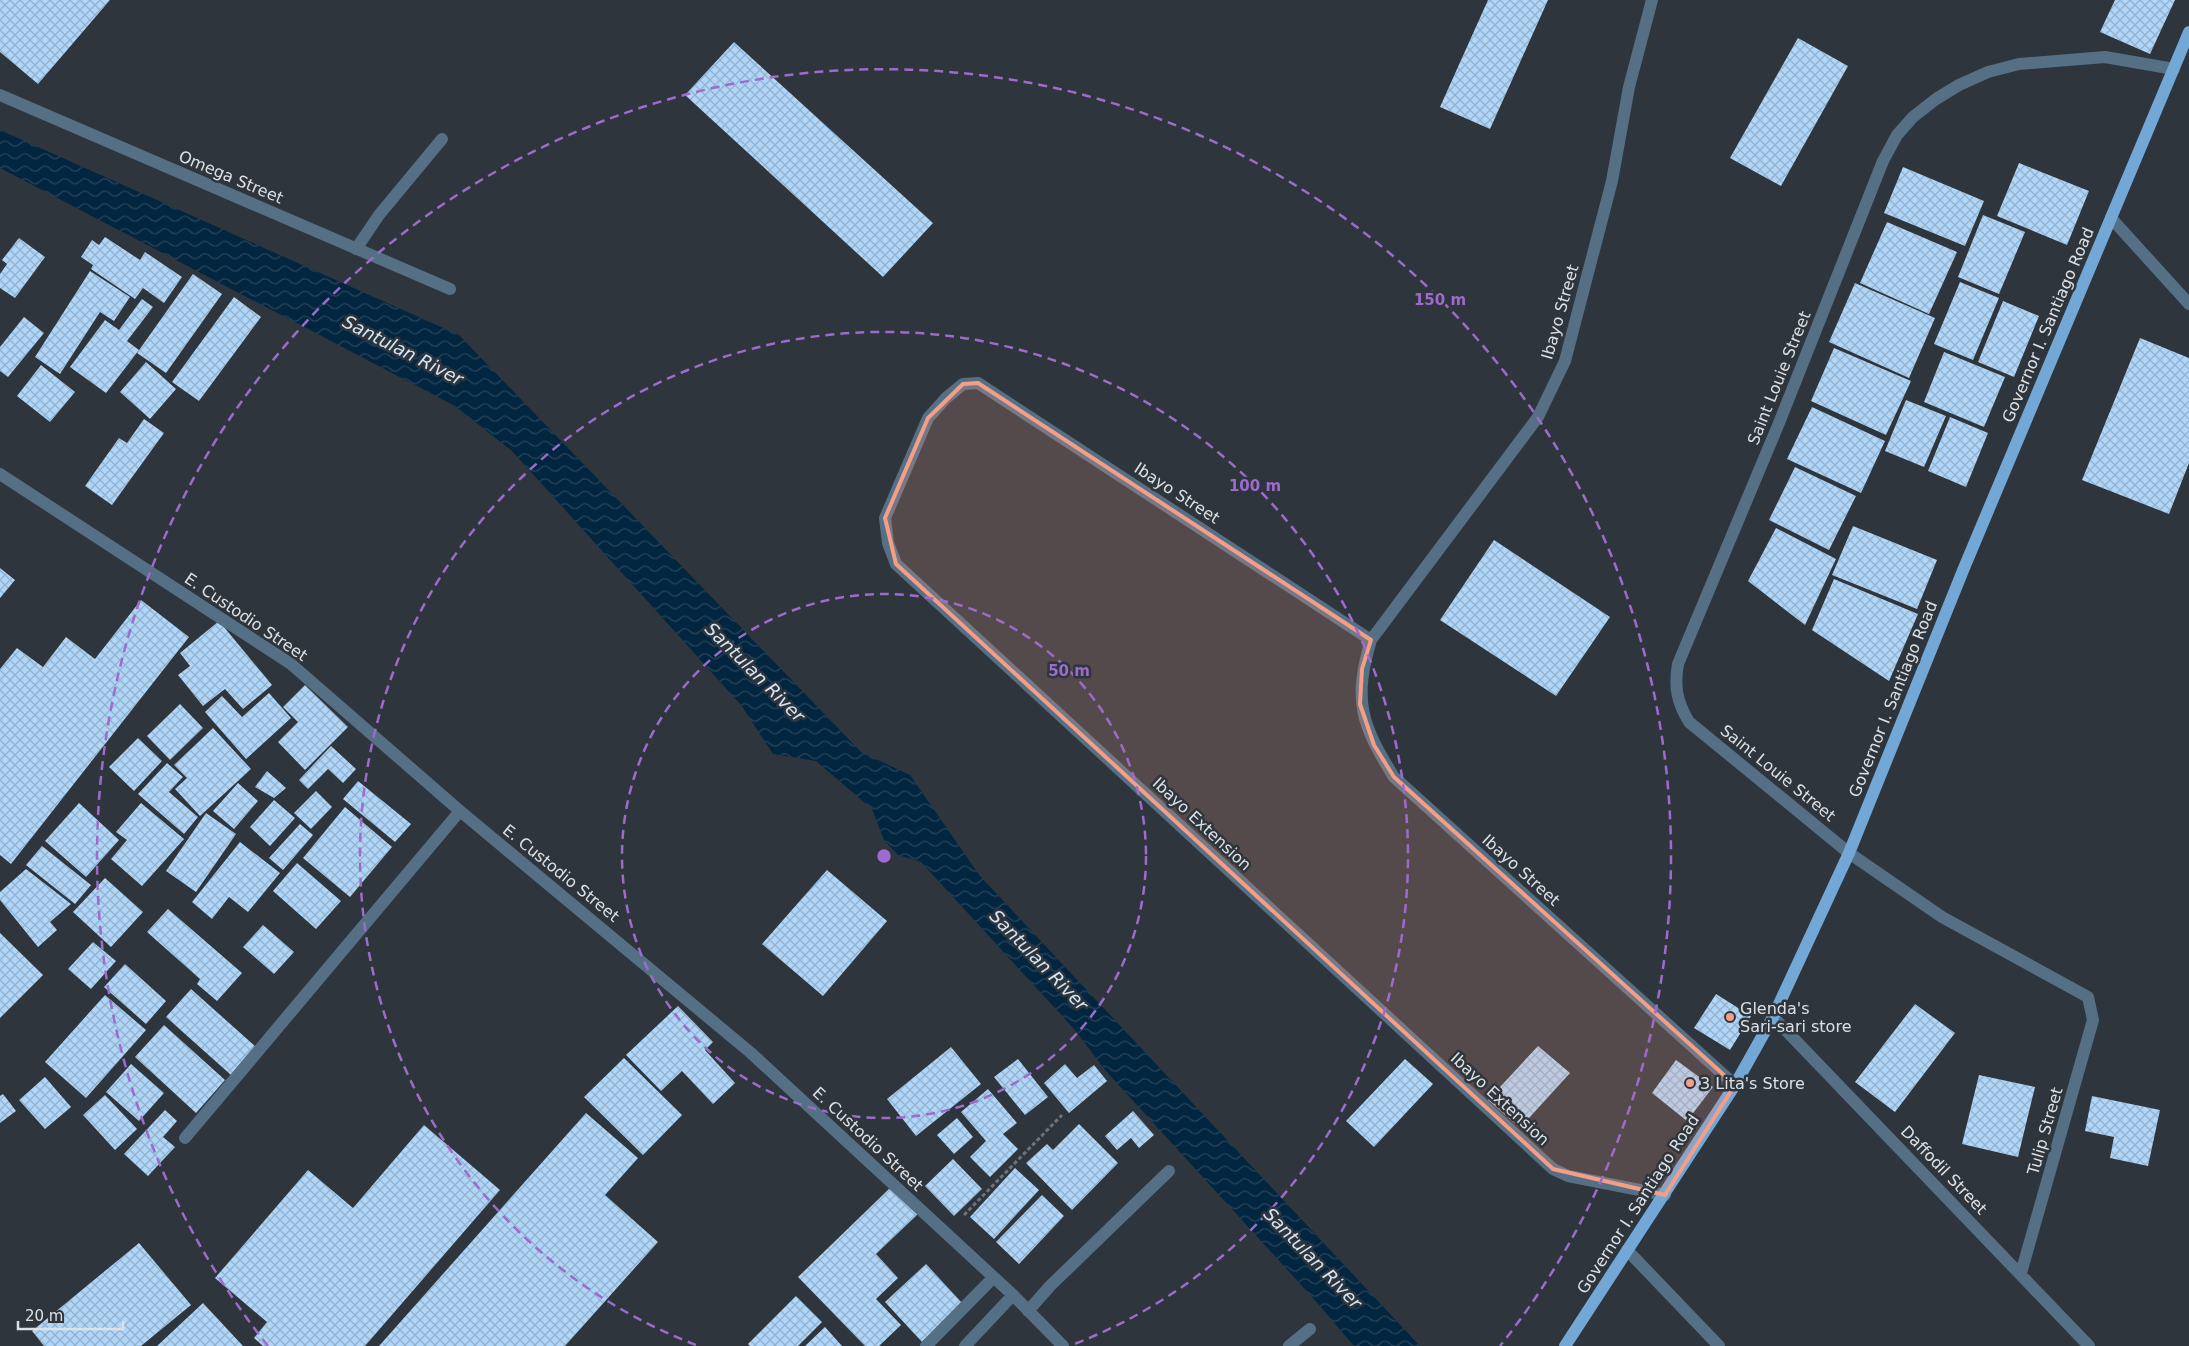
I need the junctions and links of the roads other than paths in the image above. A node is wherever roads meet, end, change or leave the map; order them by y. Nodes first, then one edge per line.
1 (1652, 0) edge
2 (2189, 32) edge
3 (2174, 69) junction
4 (0, 95) edge
5 (442, 139) dead end
6 (2111, 218) junction
7 (356, 249) junction
8 (450, 289) dead end
9 (2189, 304) edge
10 (963, 384) joint
11 (0, 474) edge
12 (1370, 640) junction
13 (460, 811) junction
14 (1849, 853) junction
15 (2088, 997) joint
16 (1774, 1017) junction
17 (1735, 1085) junction
18 (185, 1138) dead end
19 (1169, 1171) dead end
20 (1664, 1195) junction
21 (1627, 1250) junction
22 (2021, 1273) junction
23 (993, 1278) junction
24 (1013, 1295) junction
25 (1028, 1311) junction
26 (1310, 1329) dead end
27 (926, 1346) edge
28 (965, 1346) edge
29 (1062, 1346) edge
30 (1289, 1346) edge
31 (1565, 1346) edge
32 (1719, 1346) edge
33 (2089, 1346) edge

1 - 12 street, Ibayo Street
2 - 3 main road, Governor I. Santiago Road
3 - 6 main road, Governor I. Santiago Road
3 - 14 street, Saint Louie Street
4 - 7 street, Omega Street
5 - 7 street
6 - 9 street
6 - 14 main road, Governor I. Santiago Road
7 - 8 street, Omega Street
10 - 12 street, Ibayo Street
10 - 20 street, Ibayo Extension
11 - 13 street, E. Custodio Street
12 - 17 street, Ibayo Street
13 - 18 street
13 - 23 street, E. Custodio Street
14 - 15 street, Saint Louie Street
14 - 16 main road, Governor I. Santiago Road
15 - 22 street, Tulip Street
16 - 17 main road, Governor I. Santiago Road
16 - 22 street, Daffodil Street
17 - 20 main road, Governor I. Santiago Road
19 - 25 street
20 - 21 main road, Governor I. Santiago Road
21 - 31 main road, Governor I. Santiago Road
21 - 32 street
22 - 33 street, Daffodil Street
23 - 24 street, E. Custodio Street
23 - 27 street
24 - 25 street, E. Custodio Street
24 - 28 street
25 - 29 street, E. Custodio Street
26 - 30 street

